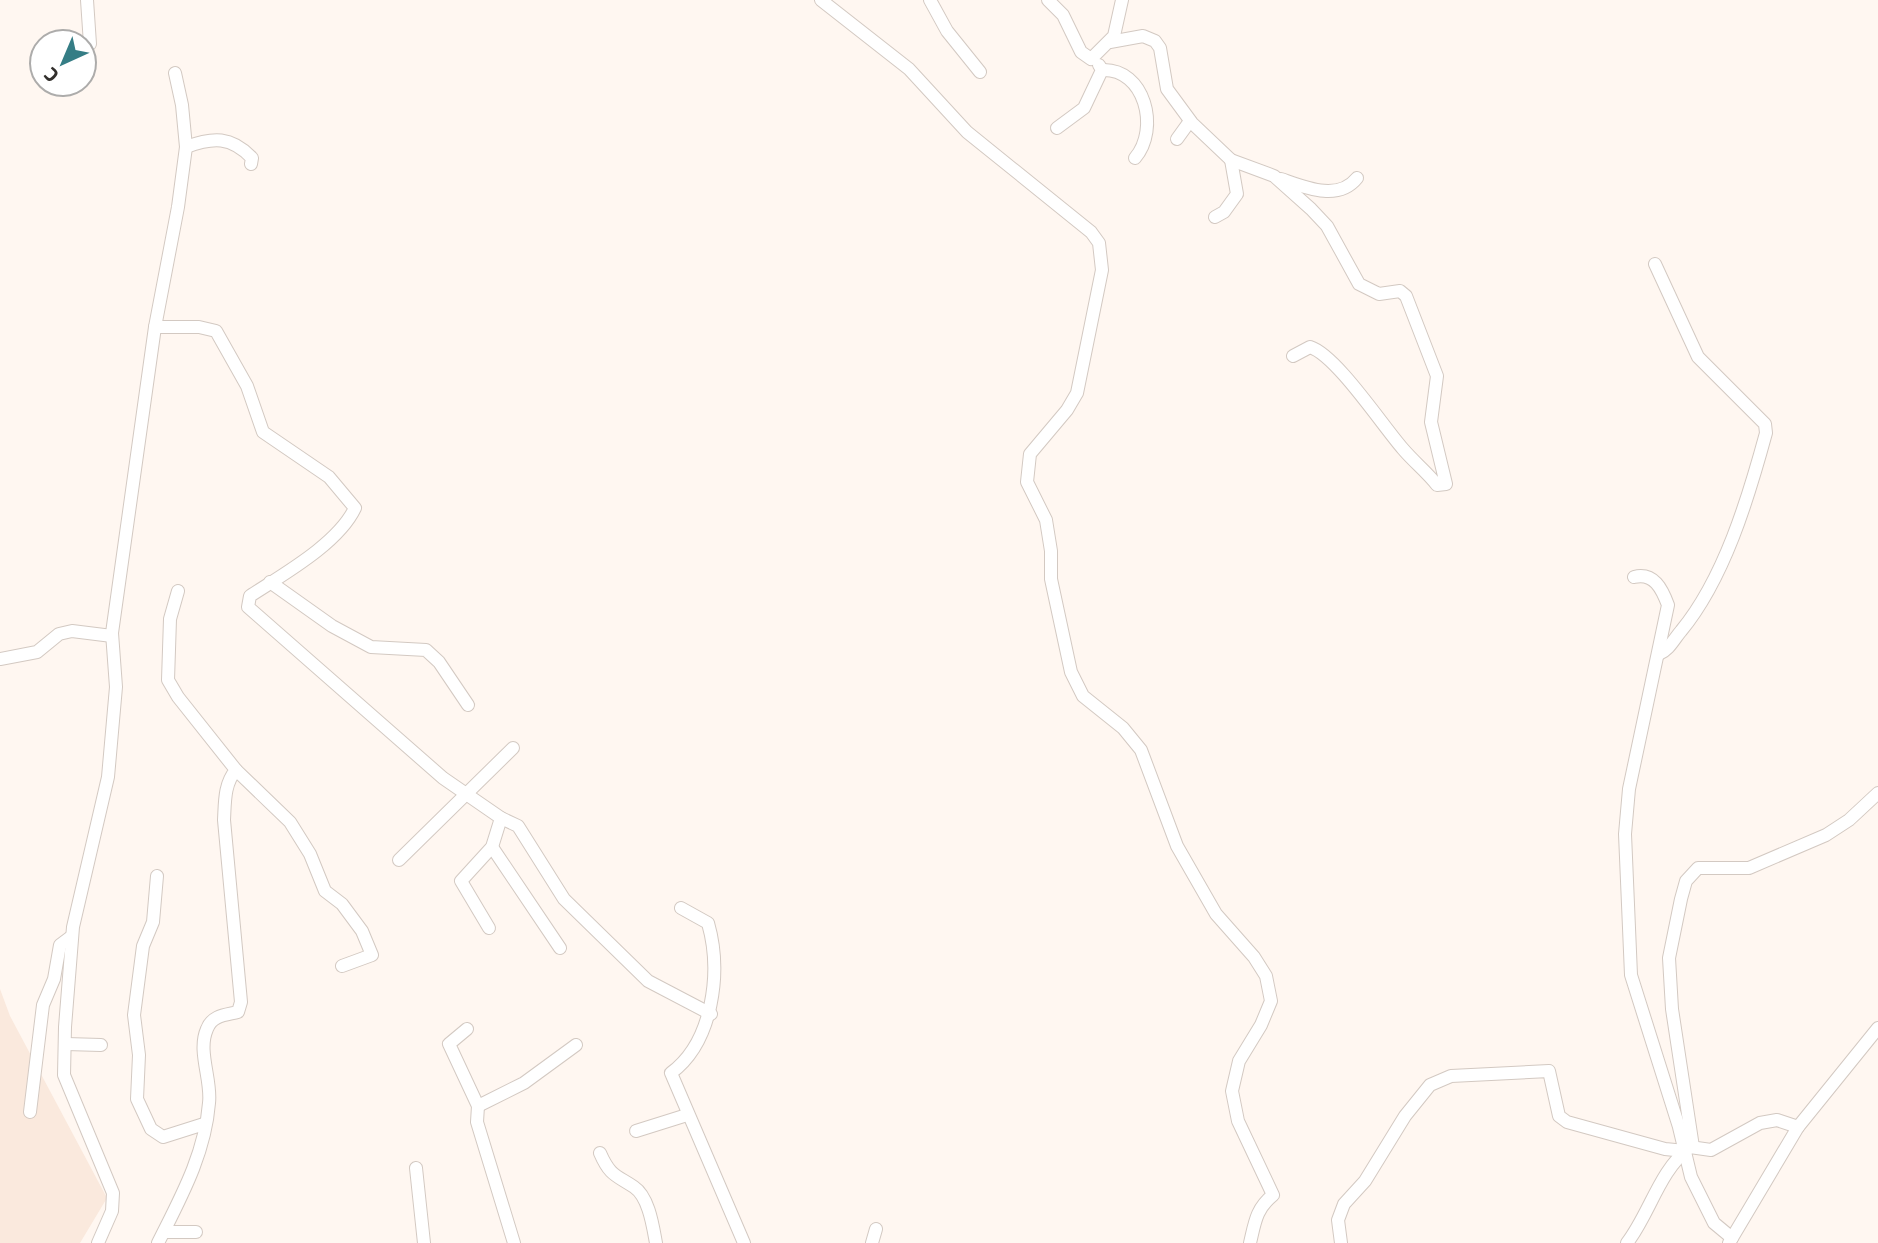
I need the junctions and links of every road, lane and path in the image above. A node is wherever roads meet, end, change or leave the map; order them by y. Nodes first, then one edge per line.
1 (87, 0) edge
2 (821, 0) edge
3 (930, 0) edge
4 (1048, 0) edge
5 (1122, 0) edge
6 (89, 28) edge
7 (1110, 42) junction
8 (1090, 58) junction
9 (1102, 70) junction
10 (980, 72) dead end
11 (175, 73) dead end
12 (1190, 121) junction
13 (1057, 128) dead end
14 (1177, 139) dead end
15 (186, 147) junction
16 (1135, 158) dead end
17 (1231, 160) junction
18 (251, 164) dead end
19 (1274, 176) junction
20 (1357, 178) dead end
21 (1215, 217) dead end
22 (1654, 264) dead end
23 (155, 327) junction
24 (1293, 356) dead end
25 (1634, 577) dead end
26 (270, 582) junction
27 (178, 590) dead end
28 (112, 636) junction
29 (1659, 654) junction
30 (0, 659) edge
31 (468, 705) dead end
32 (513, 748) dead end
33 (236, 771) junction
34 (1878, 793) edge
35 (466, 795) junction
36 (500, 818) junction
37 (492, 847) junction
38 (400, 860) dead end
39 (157, 876) dead end
40 (681, 908) dead end
41 (489, 928) dead end
42 (72, 936) junction
43 (559, 948) dead end
44 (342, 966) dead end
45 (711, 1014) junction
46 (1878, 1028) edge
47 (467, 1029) dead end
48 (66, 1044) junction
49 (101, 1045) dead end
50 (576, 1045) dead end
51 (478, 1106) junction
52 (30, 1112) dead end
53 (687, 1115) junction
54 (204, 1124) junction
55 (1798, 1128) junction
56 (636, 1131) dead end
57 (1689, 1149) junction
58 (600, 1153) dead end
59 (416, 1168) dead end
60 (876, 1229) dead end
61 (195, 1232) dead end
62 (161, 1237) edge
63 (1730, 1241) edge
64 (1341, 1242) edge
65 (98, 1243) edge
66 (424, 1243) edge
67 (514, 1243) edge
68 (656, 1243) edge
69 (744, 1243) edge
70 (872, 1243) edge
71 (1250, 1243) edge
72 (1627, 1243) edge

1 - 6 street
2 - 71 street
3 - 10 street
4 - 8 street
5 - 7 street
7 - 8 street
7 - 12 street
8 - 9 street
9 - 13 street
9 - 16 street
11 - 15 street
12 - 14 street
12 - 17 street
15 - 18 street
15 - 23 street
17 - 19 street
17 - 21 street
19 - 20 street
19 - 24 street
22 - 29 street
23 - 26 street
23 - 28 street
25 - 29 street
26 - 31 street
26 - 35 street
27 - 33 street
28 - 30 street
28 - 42 street
29 - 57 street
32 - 35 street
33 - 44 street
33 - 54 street
34 - 57 street
35 - 36 street
35 - 38 street
36 - 37 street
36 - 45 street
37 - 41 street
37 - 43 street
39 - 54 street
40 - 45 street
42 - 48 street
42 - 52 street
45 - 53 street
46 - 55 street
47 - 51 street
48 - 49 street
48 - 65 street
50 - 51 street
51 - 67 street
53 - 56 street
53 - 69 street
54 - 62 street
55 - 57 street
55 - 63 street
57 - 63 street
57 - 64 street
57 - 72 street
58 - 68 street
59 - 66 street
60 - 70 street
61 - 62 street

